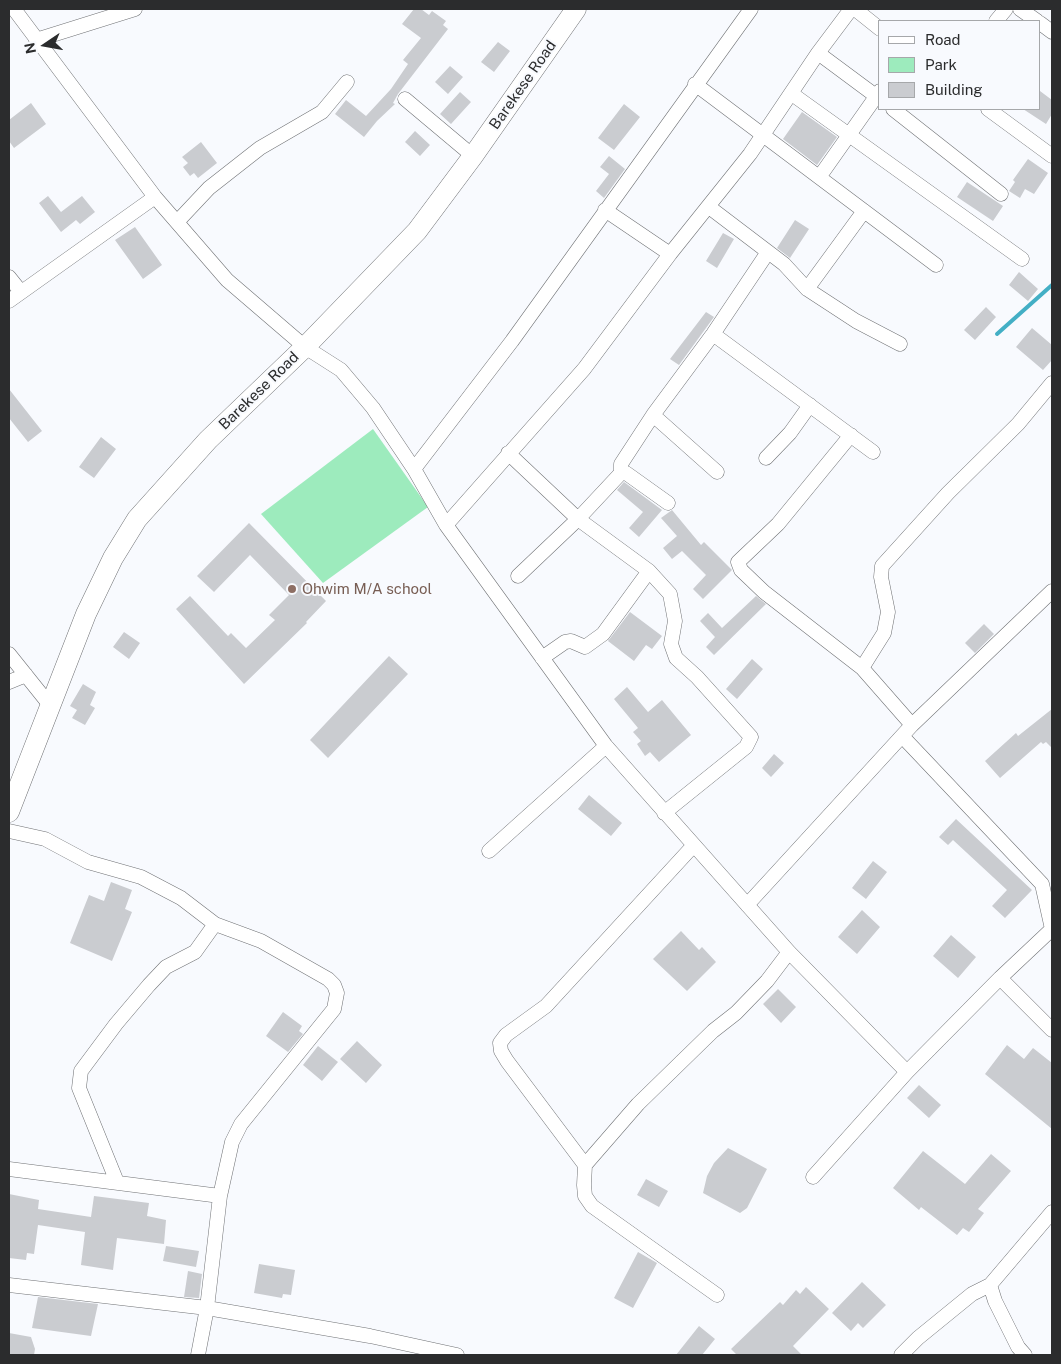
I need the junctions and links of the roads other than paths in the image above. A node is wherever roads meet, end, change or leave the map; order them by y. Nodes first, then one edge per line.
1 (14, 9) edge
2 (135, 9) edge
3 (576, 9) edge
4 (751, 9) edge
5 (853, 9) edge
6 (1006, 9) edge
7 (1020, 9) edge
8 (997, 20) edge
9 (1036, 20) edge
10 (1041, 24) edge
11 (878, 28) edge
12 (1052, 32) edge
13 (36, 40) junction
14 (818, 53) junction
15 (347, 82) dead end
16 (696, 84) junction
17 (792, 94) junction
18 (878, 94) edge
19 (878, 96) edge
20 (405, 99) dead end
21 (894, 110) edge
22 (989, 110) edge
23 (763, 134) junction
24 (850, 135) junction
25 (473, 156) junction
26 (1052, 156) edge
27 (820, 176) junction
28 (1001, 194) dead end
29 (155, 196) junction
30 (709, 207) junction
31 (605, 210) junction
32 (864, 210) junction
33 (177, 222) junction
34 (768, 252) junction
35 (670, 254) junction
36 (1022, 259) dead end
37 (936, 265) dead end
38 (9, 277) edge
39 (807, 290) junction
40 (21, 292) junction
41 (9, 301) edge
42 (713, 334) junction
43 (900, 344) dead end
44 (304, 347) junction
45 (1052, 383) edge
46 (810, 406) junction
47 (653, 415) junction
48 (850, 435) junction
49 (873, 452) dead end
50 (508, 453) junction
51 (766, 458) dead end
52 (414, 469) junction
53 (621, 472) junction
54 (717, 472) dead end
55 (668, 503) dead end
56 (578, 519) junction
57 (446, 525) junction
58 (649, 571) junction
59 (518, 576) dead end
60 (1052, 591) edge
61 (9, 654) edge
62 (542, 658) junction
63 (862, 668) junction
64 (26, 675) junction
65 (9, 682) edge
66 (49, 704) junction
67 (912, 726) junction
68 (902, 736) junction
69 (606, 746) junction
70 (9, 812) edge
71 (664, 813) junction
72 (9, 830) edge
73 (694, 845) junction
74 (489, 851) dead end
75 (747, 904) junction
76 (215, 924) junction
77 (1052, 929) edge
78 (789, 952) junction
79 (1000, 978) junction
80 (1052, 1030) edge
81 (907, 1072) junction
82 (586, 1166) junction
83 (9, 1169) edge
84 (813, 1177) dead end
85 (117, 1182) junction
86 (220, 1196) junction
87 (1052, 1212) edge
88 (9, 1285) edge
89 (990, 1285) junction
90 (717, 1295) dead end
91 (207, 1308) junction
92 (198, 1355) edge
93 (457, 1355) edge
94 (900, 1355) edge
95 (1025, 1355) edge

1 - 13 street
2 - 13 street
3 - 25 main road, Barekese Road
4 - 16 street
5 - 11 street
5 - 14 street
6 - 8 street
7 - 9 street
10 - 12 street
13 - 29 street
14 - 17 street
14 - 18 street
15 - 33 street
16 - 23 street
16 - 31 street
17 - 23 street
17 - 24 street
19 - 24 street
20 - 25 street
21 - 28 street
22 - 26 street
23 - 27 street
23 - 30 street
24 - 27 street
24 - 36 street
25 - 44 main road, Barekese Road
27 - 32 street
29 - 33 street
29 - 40 street
30 - 34 street
30 - 35 street
31 - 35 street
31 - 52 street
32 - 37 street
32 - 39 street
33 - 44 street
34 - 39 street
34 - 42 street
35 - 50 street
38 - 40 street
39 - 43 street
40 - 41 street
42 - 46 street
42 - 47 street
44 - 52 street
44 - 66 main road, Barekese Road
45 - 63 street
46 - 48 street
46 - 51 street
47 - 53 street
47 - 54 street
48 - 49 street
48 - 63 street
50 - 56 street
50 - 57 street
52 - 57 street
53 - 55 street
53 - 56 street
56 - 58 street
56 - 59 street
57 - 62 street
58 - 62 street
58 - 71 street
60 - 67 street
61 - 64 street
62 - 69 street
63 - 67 street
64 - 65 street
64 - 66 street
66 - 70 main road, Barekese Road
67 - 68 street
68 - 75 street
68 - 77 street
69 - 71 street
69 - 74 street
71 - 73 street
72 - 76 street
73 - 75 street
73 - 82 street
75 - 78 street
76 - 85 street
76 - 86 street
77 - 79 street
78 - 81 street
78 - 82 street
79 - 80 street
79 - 81 street
81 - 84 street
82 - 90 street
83 - 85 street
85 - 86 street
86 - 91 street
87 - 89 street
88 - 91 street
89 - 94 street
89 - 95 street
91 - 92 street
91 - 93 street

